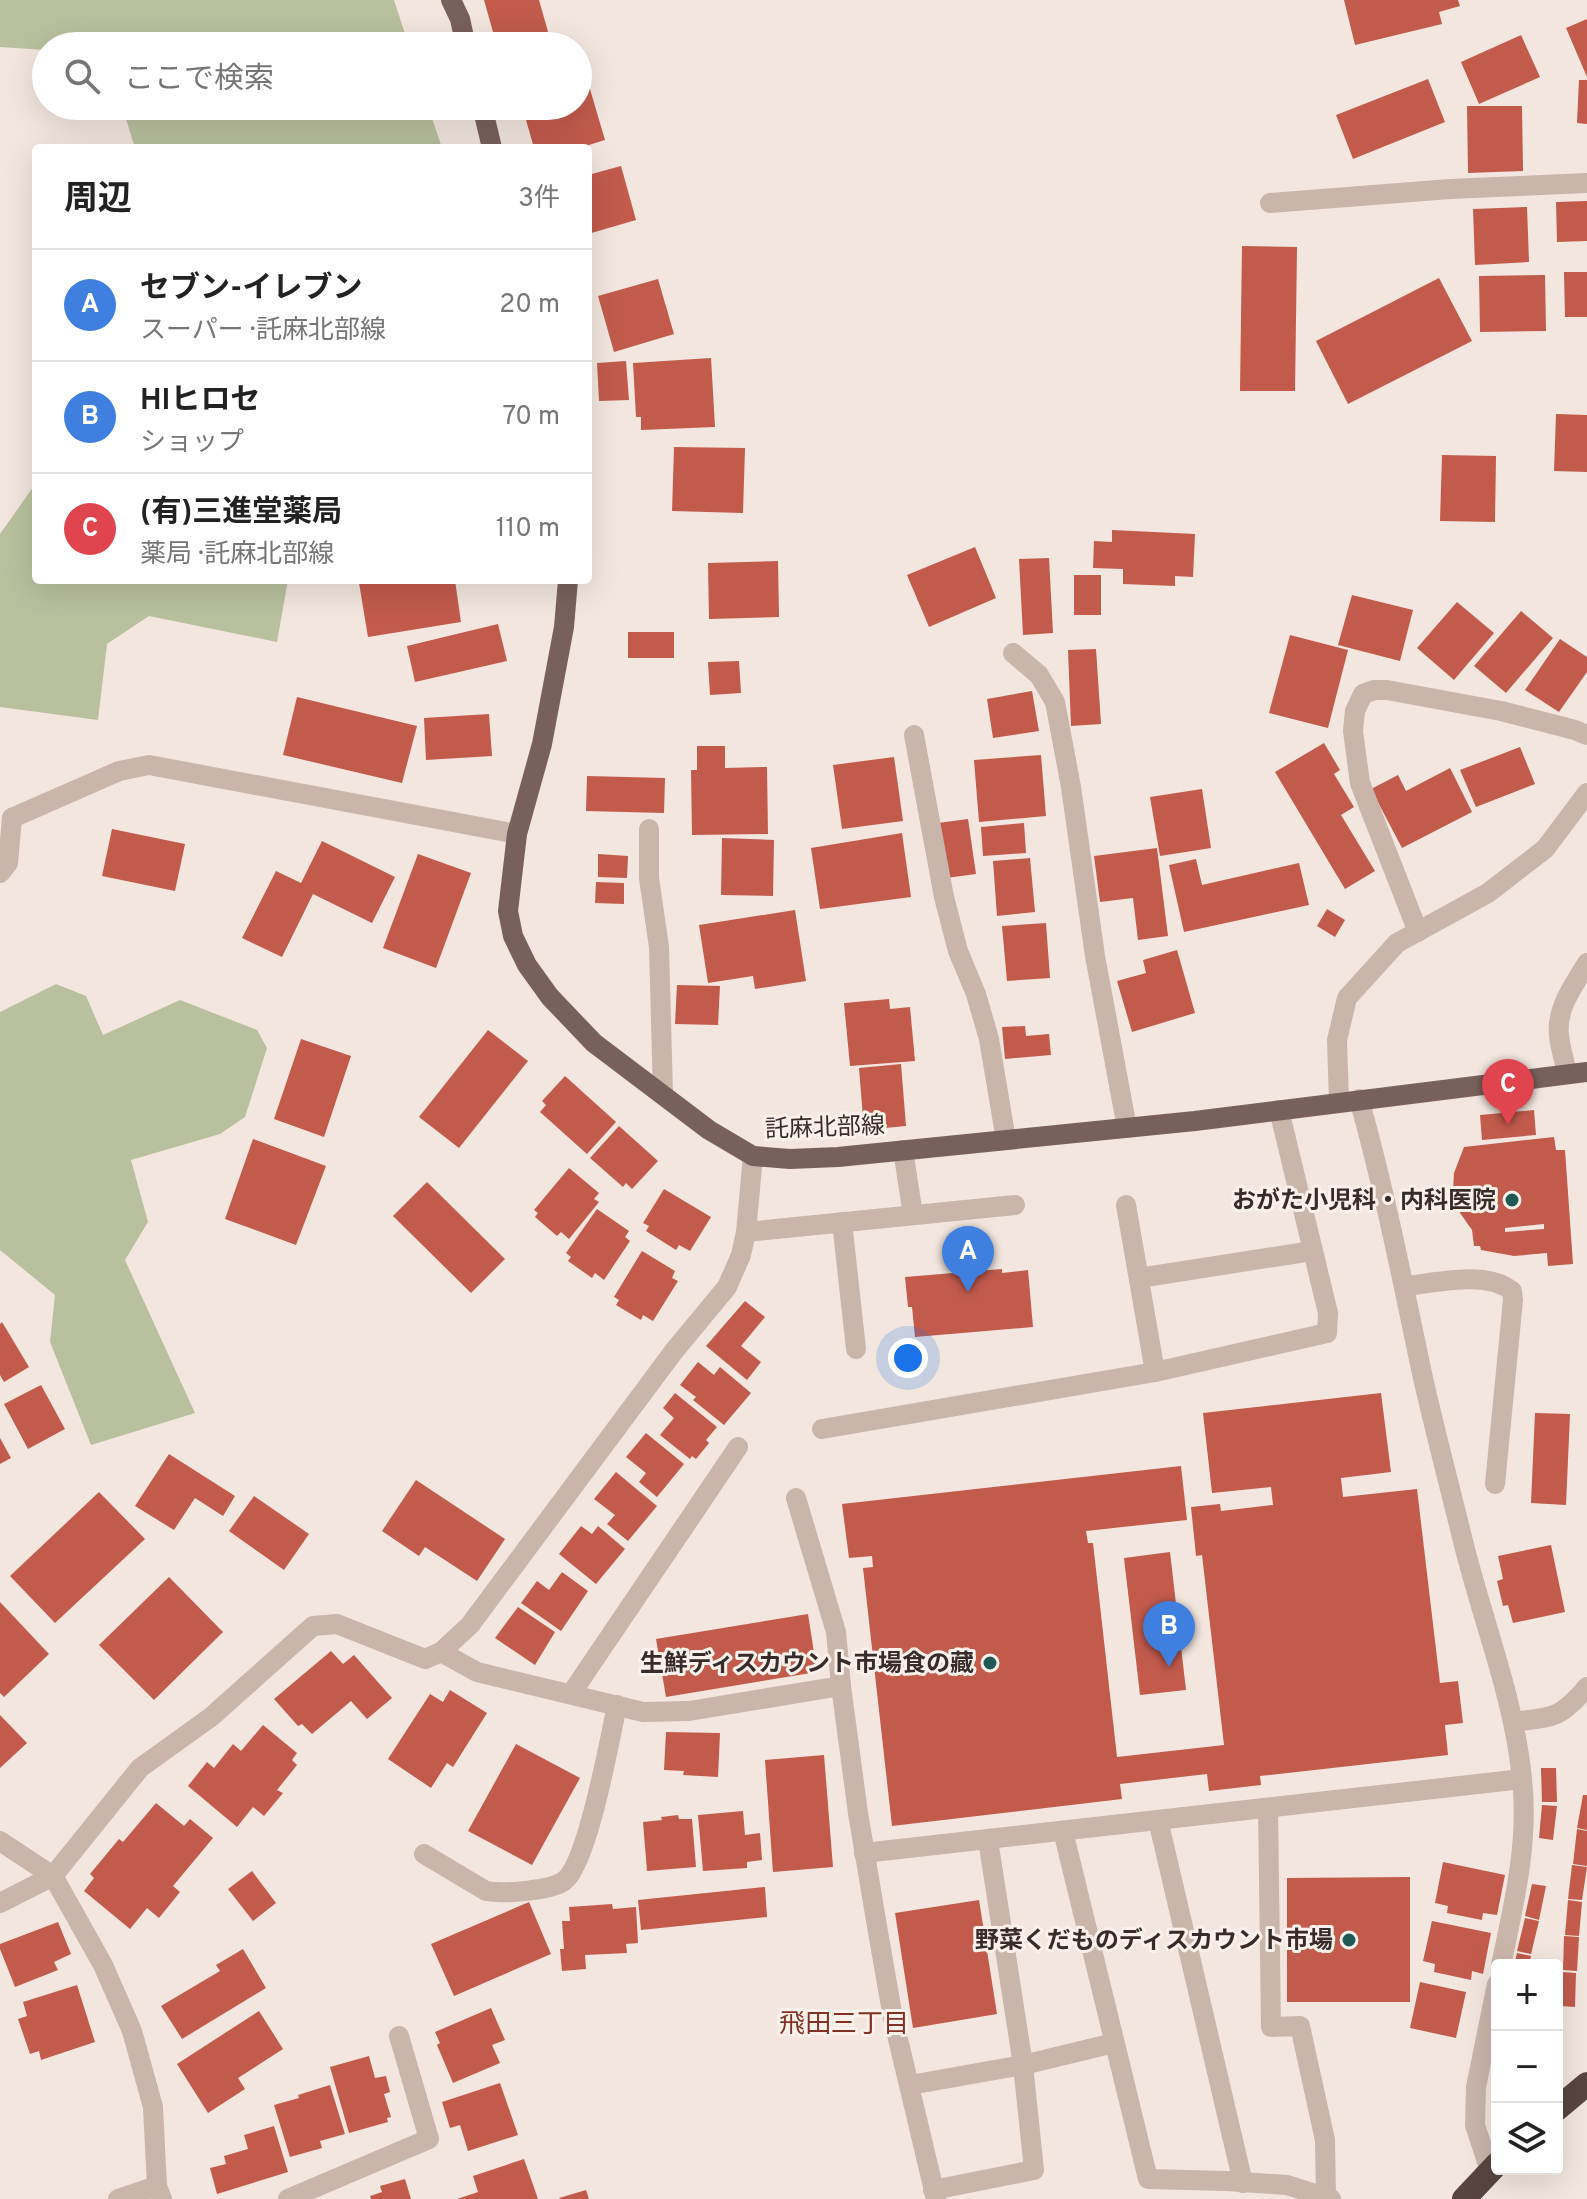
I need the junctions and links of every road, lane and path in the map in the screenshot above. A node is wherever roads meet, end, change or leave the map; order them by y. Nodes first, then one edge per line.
1 (451, 0) edge
2 (463, 32) edge
3 (485, 120) edge
4 (491, 144) edge
5 (1587, 183) edge
6 (1270, 203) dead end
7 (568, 584) edge
8 (1013, 653) dead end
9 (914, 735) dead end
10 (1587, 735) edge
11 (1587, 793) edge
12 (6, 815) edge
13 (649, 829) dead end
14 (517, 834) junction
15 (0, 873) edge
16 (1418, 932) junction
17 (1587, 963) edge
18 (1577, 1073) edge
19 (663, 1094) junction
20 (1349, 1101) junction
21 (1279, 1110) junction
22 (1127, 1128) junction
23 (1006, 1140) junction
24 (903, 1150) junction
25 (753, 1156) junction
26 (1015, 1205) dead end
27 (1126, 1205) dead end
28 (913, 1215) junction
29 (842, 1222) junction
30 (746, 1232) junction
31 (1312, 1251) junction
32 (1139, 1278) junction
33 (1405, 1286) junction
34 (856, 1349) dead end
35 (1155, 1372) junction
36 (822, 1429) dead end
37 (738, 1447) dead end
38 (1495, 1484) dead end
39 (796, 1498) dead end
40 (441, 1652) junction
41 (841, 1686) junction
42 (1587, 1687) edge
43 (571, 1694) junction
44 (617, 1705) junction
45 (1513, 1722) junction
46 (1522, 1779) junction
47 (1268, 1808) junction
48 (1158, 1820) junction
49 (1063, 1831) junction
50 (988, 1840) junction
51 (0, 1841) edge
52 (864, 1853) junction
53 (424, 1854) dead end
54 (53, 1876) junction
55 (0, 1903) edge
56 (1502, 1959) edge
57 (1491, 2013) edge
58 (399, 2036) dead end
59 (1114, 2043) junction
60 (1023, 2065) junction
61 (910, 2085) junction
62 (1491, 2162) edge
63 (1491, 2169) edge
64 (1232, 2187) edge
65 (160, 2193) edge
66 (935, 2194) edge
67 (1328, 2198) edge
68 (118, 2199) edge
69 (288, 2199) edge
70 (1464, 2199) edge

1 - 2 main road
3 - 4 main road
5 - 6 street
7 - 14 main road, 託麻北部線
8 - 22 street
9 - 23 street
10 - 16 street
11 - 16 street
12 - 14 street
12 - 15 street
13 - 19 street
14 - 19 main road, 託麻北部線
16 - 20 street
17 - 18 street
18 - 20 main road, 託麻北部線
19 - 25 main road, 託麻北部線
20 - 21 main road, 託麻北部線
20 - 33 street
21 - 22 main road, 託麻北部線
21 - 31 street
22 - 23 main road, 託麻北部線
23 - 24 main road, 託麻北部線
24 - 25 main road, 託麻北部線
24 - 28 street
25 - 30 street
26 - 28 street
27 - 32 street
28 - 29 street
29 - 30 street
29 - 34 street
30 - 40 street
31 - 32 street
31 - 35 street
32 - 35 street
33 - 38 street
33 - 45 street
35 - 36 street
37 - 43 street
39 - 41 street
40 - 43 street
40 - 54 street
41 - 44 street
41 - 52 street
42 - 45 street
43 - 44 street
44 - 53 street
45 - 46 street
46 - 47 street
46 - 56 street
47 - 48 street
47 - 67 street
48 - 49 street
48 - 64 street
49 - 50 street
49 - 59 street
50 - 52 street
50 - 60 street
51 - 54 street
52 - 61 street
54 - 55 street
54 - 65 street
57 - 62 street
58 - 69 street
59 - 60 street
59 - 64 street
60 - 61 street
60 - 66 street
61 - 66 street
63 - 70 highway
64 - 67 street
65 - 68 street

